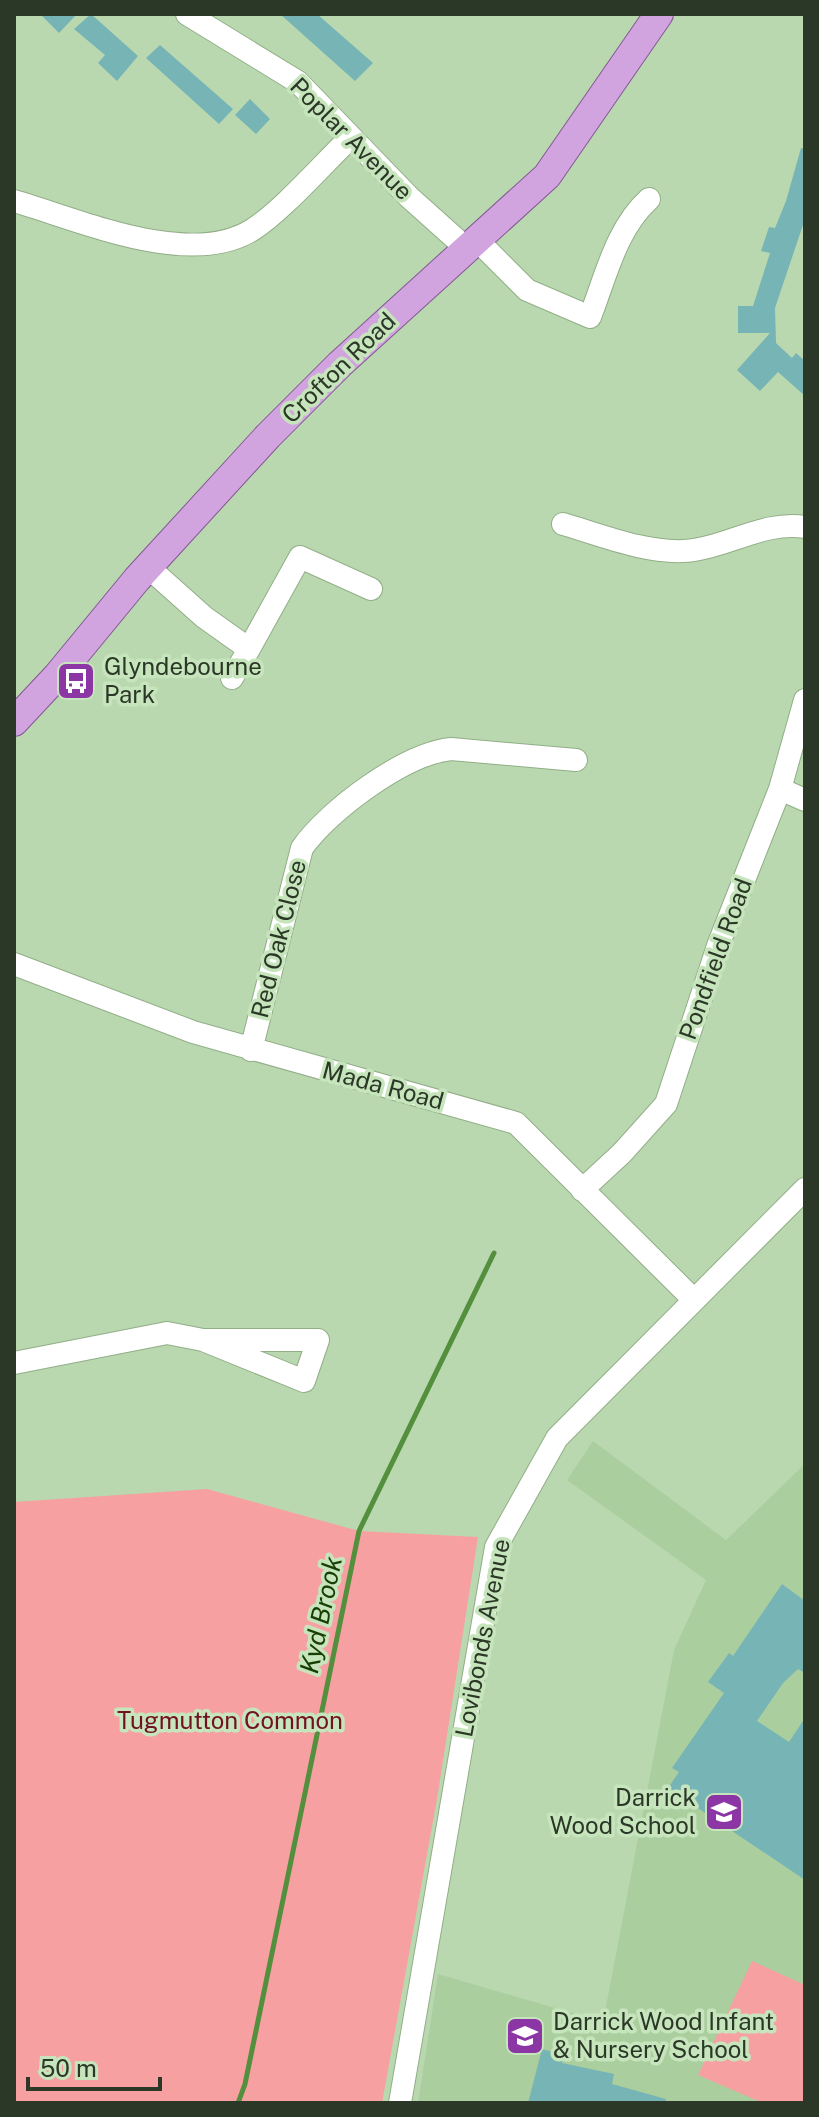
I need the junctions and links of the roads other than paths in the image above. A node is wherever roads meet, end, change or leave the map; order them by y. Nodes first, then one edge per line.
1 (187, 14) edge
2 (659, 14) edge
3 (351, 137) junction
4 (649, 199) dead end
5 (14, 201) edge
6 (473, 245) junction
7 (563, 524) dead end
8 (805, 527) edge
9 (148, 567) junction
10 (371, 589) dead end
11 (249, 649) junction
12 (232, 678) dead end
13 (805, 700) edge
14 (14, 722) edge
15 (576, 760) dead end
16 (780, 789) junction
17 (805, 800) edge
18 (14, 964) edge
19 (251, 1050) junction
20 (805, 1189) edge
21 (582, 1190) junction
22 (694, 1300) junction
23 (203, 1340) junction
24 (14, 1363) edge
25 (400, 2103) edge

1 - 3 street, Poplar Avenue
2 - 6 main road, Crofton Road
3 - 5 street
3 - 6 street, Poplar Avenue
4 - 6 street, Poplar Avenue
6 - 9 main road, Crofton Road
7 - 8 street
9 - 11 street
9 - 14 main road, Crofton Road
10 - 11 street
11 - 12 street
13 - 16 street, Pondfield Road
15 - 19 street, Red Oak Close
16 - 17 street
16 - 21 street, Pondfield Road
18 - 19 street, Mada Road
19 - 21 street, Mada Road
20 - 22 street, Lovibonds Avenue
21 - 22 street, Mada Road
22 - 25 street, Lovibonds Avenue
23 - 23 street
23 - 24 street

